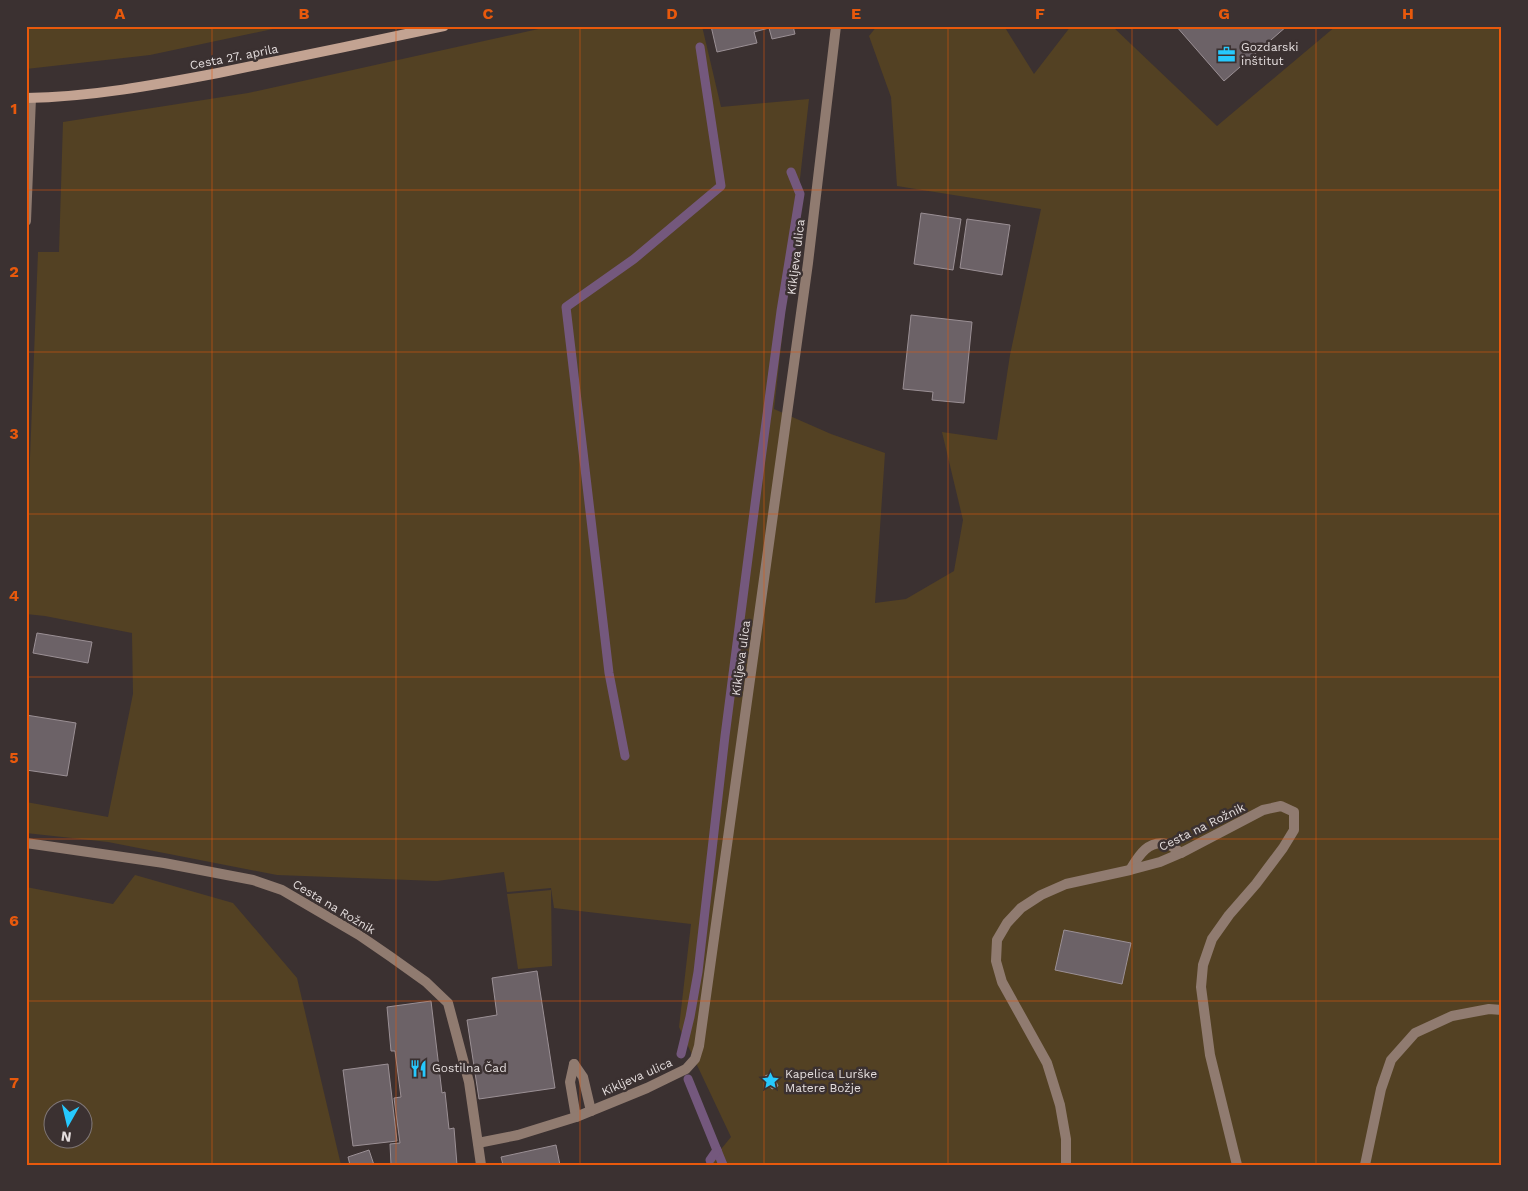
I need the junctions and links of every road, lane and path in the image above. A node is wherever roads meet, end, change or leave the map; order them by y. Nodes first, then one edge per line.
1 (444, 26) edge
2 (836, 26) edge
3 (28, 98) edge
4 (26, 221) edge
5 (26, 843) edge
6 (1180, 853) junction
7 (1130, 870) junction
8 (1502, 1010) edge
9 (591, 1111) junction
10 (576, 1116) junction
11 (478, 1143) junction
12 (481, 1165) edge
13 (1066, 1165) edge
14 (1237, 1165) edge
15 (1365, 1165) edge

1 - 3 main road, Cesta 27. aprila
2 - 9 street, Kikljeva ulica
3 - 4 street
5 - 11 street, Cesta na Rožnik
6 - 7 street, Cesta na Rožnik
6 - 7 street
6 - 14 street, Cesta na Rožnik
7 - 13 street, Cesta na Rožnik
8 - 15 street
9 - 10 street, Kikljeva ulica
9 - 10 street
10 - 11 street, Kikljeva ulica
11 - 12 street, Cesta na Rožnik

